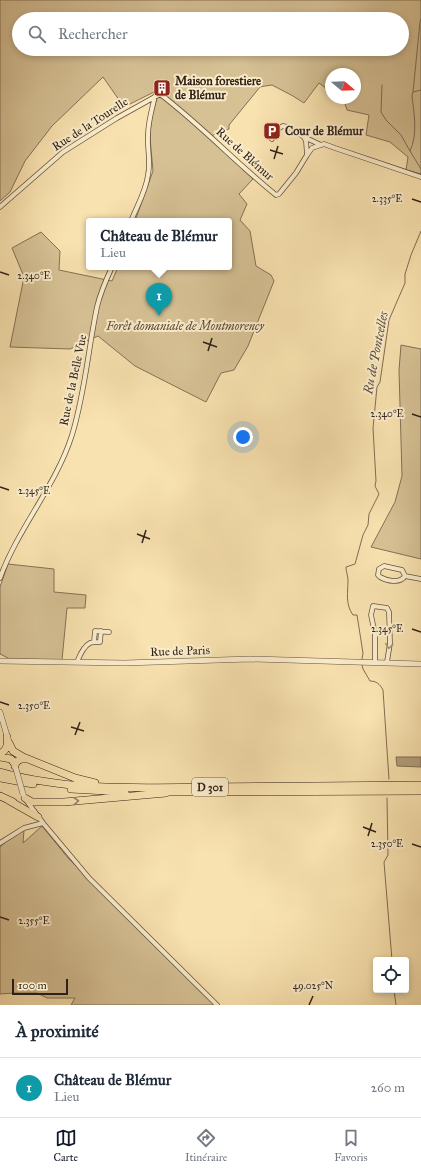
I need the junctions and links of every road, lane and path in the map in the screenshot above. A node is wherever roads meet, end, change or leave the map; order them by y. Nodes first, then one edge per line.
1 (157, 95) junction
2 (304, 137) junction
3 (272, 138) dead end
4 (321, 145) junction
5 (307, 155) junction
6 (421, 177) edge
7 (0, 206) edge
8 (132, 218) edge
9 (111, 270) edge
10 (405, 576) junction
11 (0, 578) edge
12 (421, 579) edge
13 (109, 632) dead end
14 (0, 661) edge
15 (77, 662) junction
16 (374, 662) junction
17 (387, 662) junction
18 (421, 664) edge
19 (0, 712) edge
20 (8, 740) junction
21 (0, 755) edge
22 (28, 759) junction
23 (15, 766) junction
24 (0, 772) edge
25 (0, 778) edge
26 (421, 785) edge
27 (144, 788) junction
28 (421, 791) edge
29 (173, 792) junction
30 (0, 796) edge
31 (24, 796) junction
32 (8, 800) junction
33 (49, 802) junction
34 (40, 820) junction
35 (0, 843) edge
36 (217, 1005) edge

1 - 5 street, Rue de Blémur
1 - 7 street, Rue de la Tourelle
1 - 8 street
2 - 3 street
2 - 4 street
2 - 5 street
4 - 5 street, Rue de Blémur
4 - 6 street
9 - 11 street, Rue de la Belle Vue
10 - 10 street
10 - 12 street
13 - 15 street
14 - 15 street, Rue de Paris
15 - 16 street, Rue de Paris
16 - 17 street, Rue de Paris
16 -> 17 street
17 - 18 street, Rue de Paris
19 - 20 street
20 - 21 highway
20 - 22 highway
20 - 23 street
21 - 23 highway
22 - 23 highway
22 - 27 highway
23 - 31 street, bridge
24 - 27 highway, D 301
25 - 29 highway, D 301
26 - 27 highway, D 301
28 - 29 highway, D 301
33 -> 29 highway
30 - 32 highway
31 - 32 highway
31 - 33 highway
31 - 34 street
32 - 34 highway
33 - 34 highway
34 - 35 street
34 - 36 street

